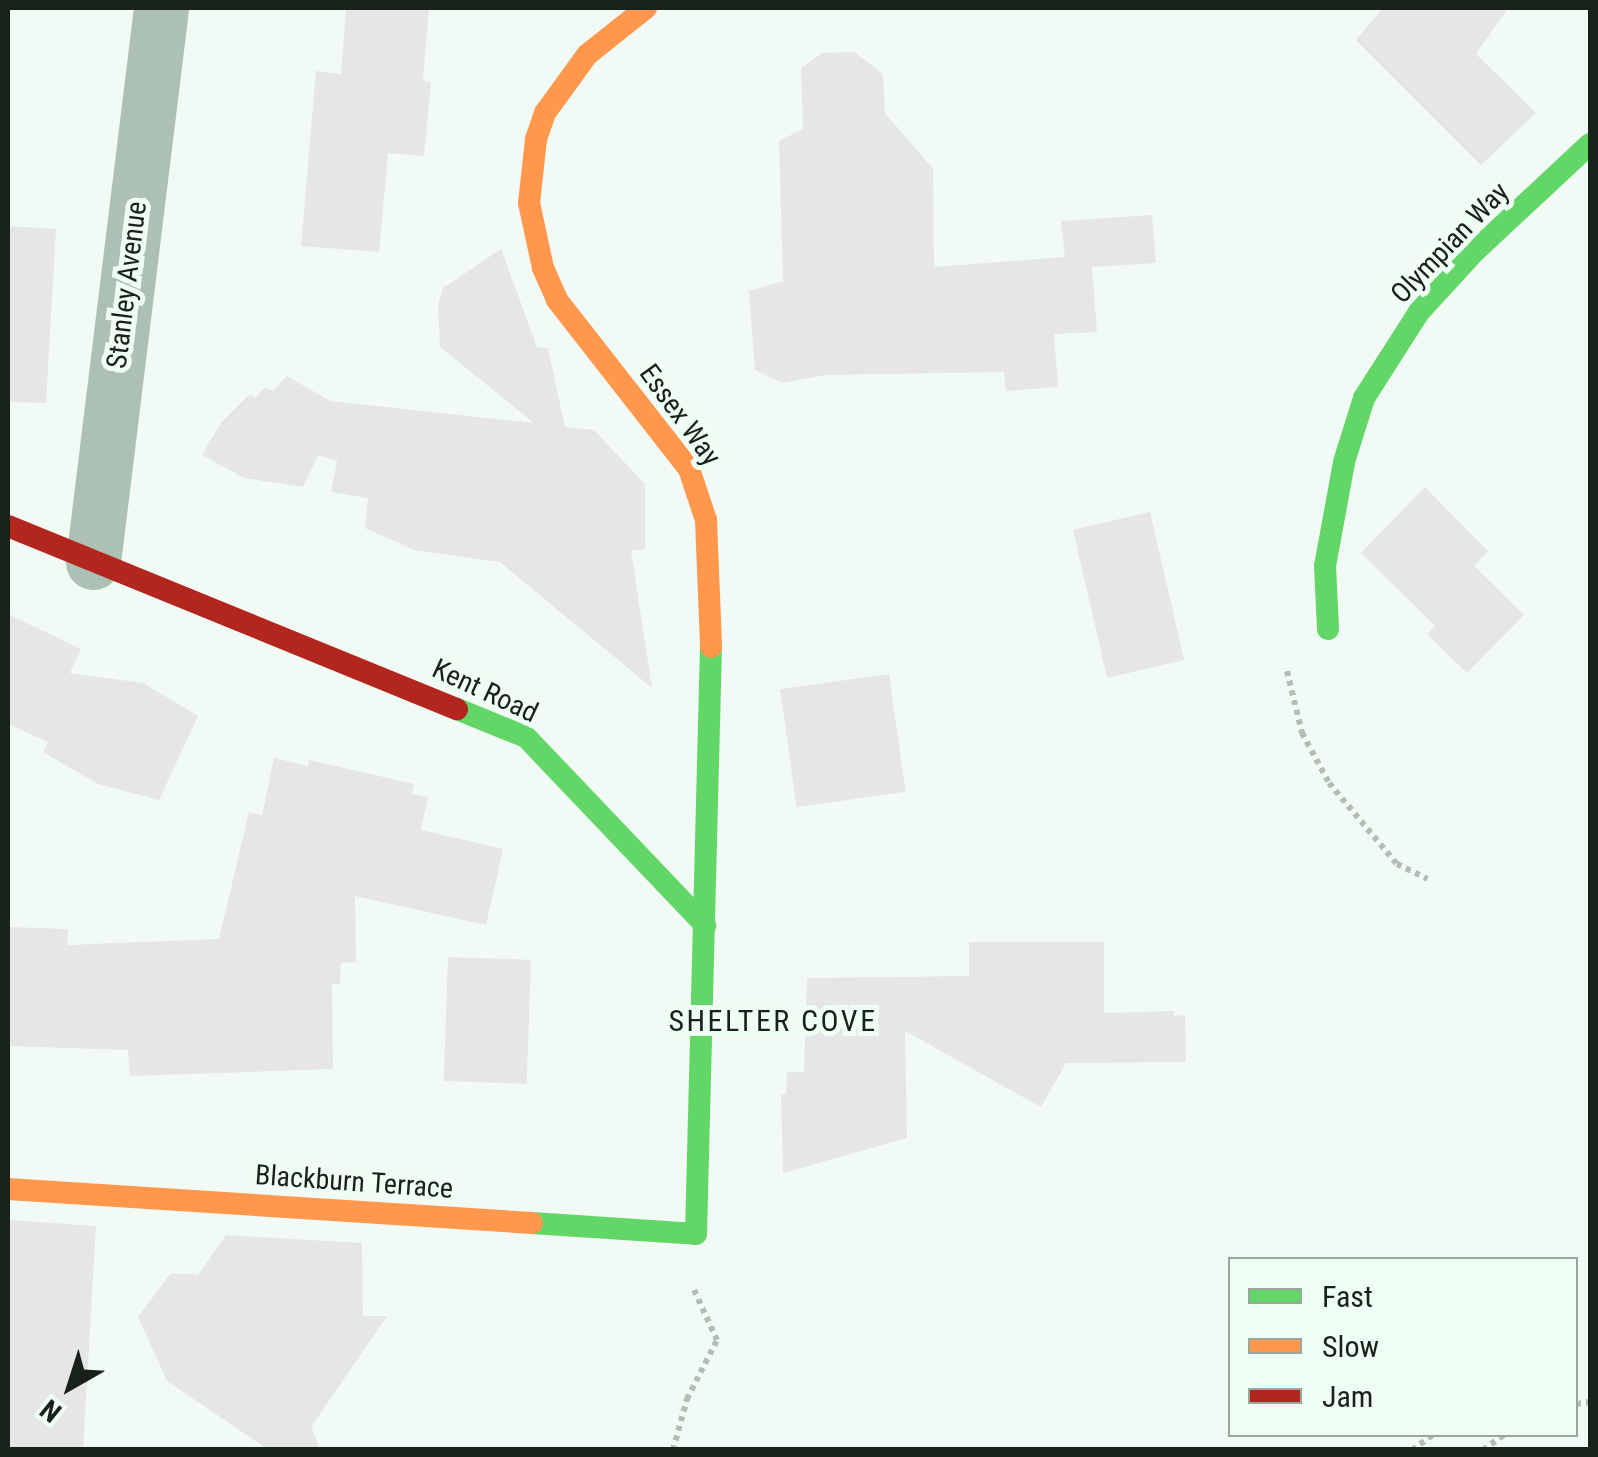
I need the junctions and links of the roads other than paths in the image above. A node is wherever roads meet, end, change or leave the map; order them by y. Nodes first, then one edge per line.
1 (161, 8) edge
2 (646, 8) edge
3 (1590, 144) edge
4 (8, 526) edge
5 (92, 562) junction
6 (1328, 629) dead end
7 (705, 924) junction
8 (8, 1189) edge

1 - 5 street, Stanley Avenue
2 - 7 street, Essex Way
3 - 6 street, Olympian Way
4 - 5 street, Kent Road
5 - 7 street, Kent Road
7 - 8 street, Blackburn Terrace

